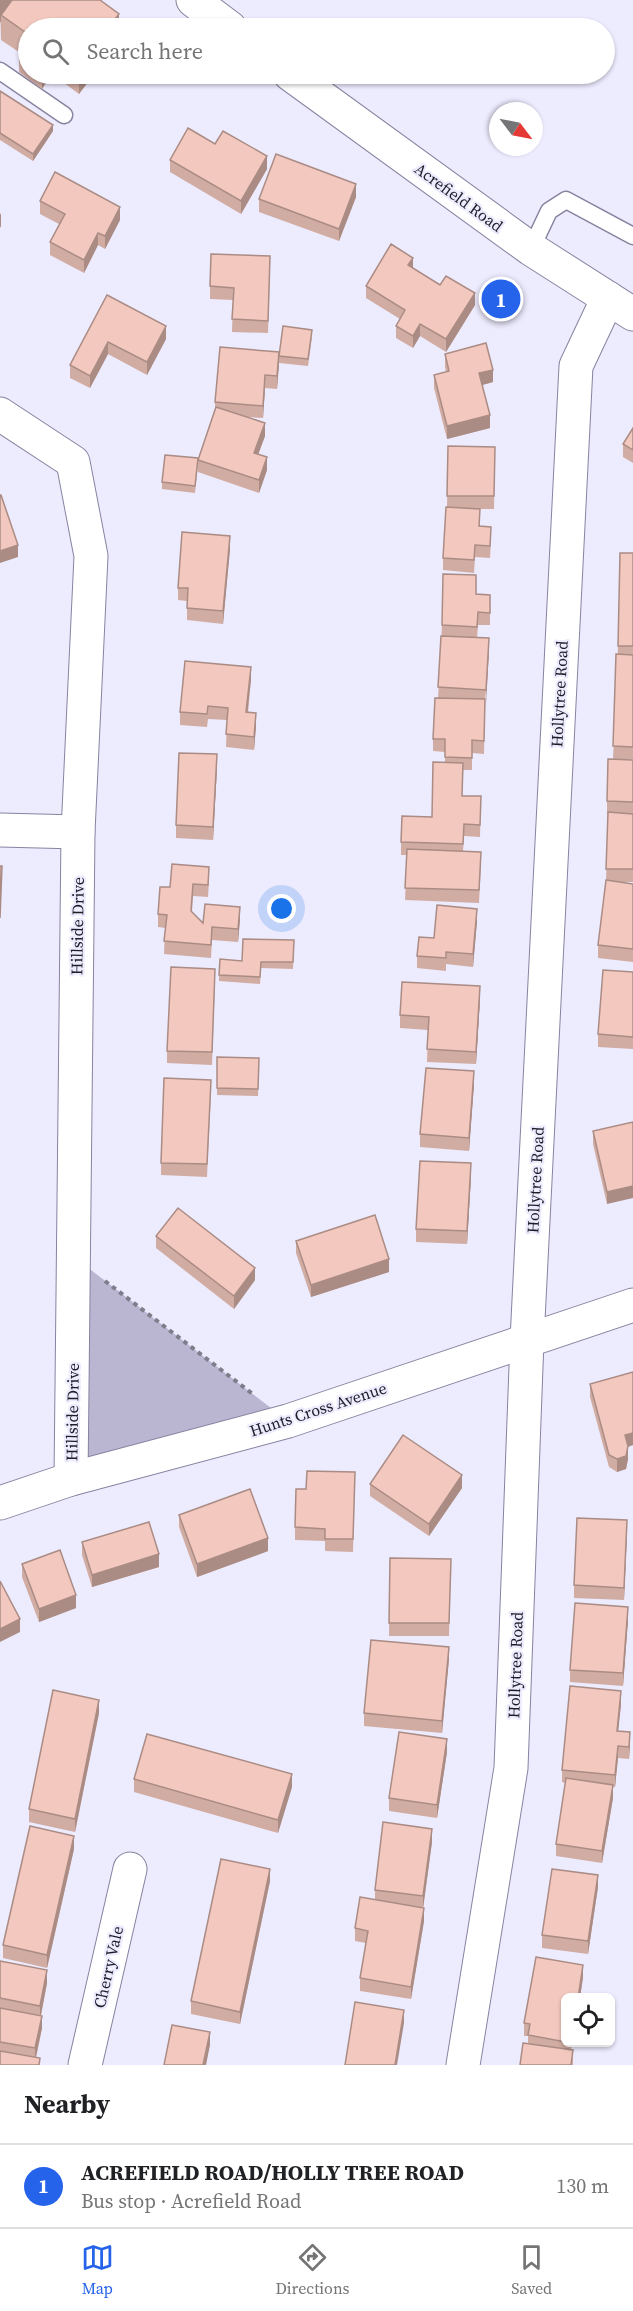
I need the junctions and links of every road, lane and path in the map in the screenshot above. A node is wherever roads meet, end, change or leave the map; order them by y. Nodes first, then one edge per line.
1 (193, 0) edge
2 (217, 18) edge
3 (0, 71) edge
4 (18, 84) edge
5 (18, 84) edge
6 (304, 84) edge
7 (64, 116) dead end
8 (633, 236) edge
9 (531, 249) junction
10 (620, 306) edge
11 (0, 414) edge
12 (0, 830) edge
13 (78, 832) junction
14 (74, 1257) junction
15 (633, 1305) edge
16 (527, 1340) junction
17 (288, 1421) junction
18 (71, 1479) junction
19 (0, 1503) edge
20 (130, 1869) dead end
21 (86, 2065) edge
22 (463, 2065) edge

1 - 2 street
3 - 5 lane
4 - 7 lane
6 - 9 street, Acrefield Road
8 - 9 lane
9 - 10 street, Acrefield Road
10 - 16 street, Hollytree Road
11 - 13 street, Hillside Drive
12 - 13 street
13 - 14 street, Hillside Drive
14 - 17 path
14 - 18 street, Hillside Drive
15 - 16 street, Hunts Cross Avenue
16 - 17 street, Hunts Cross Avenue
16 - 22 street, Hollytree Road
17 - 18 street, Hunts Cross Avenue
18 - 19 street, Hunts Cross Avenue
20 - 21 street, Cherry Vale

